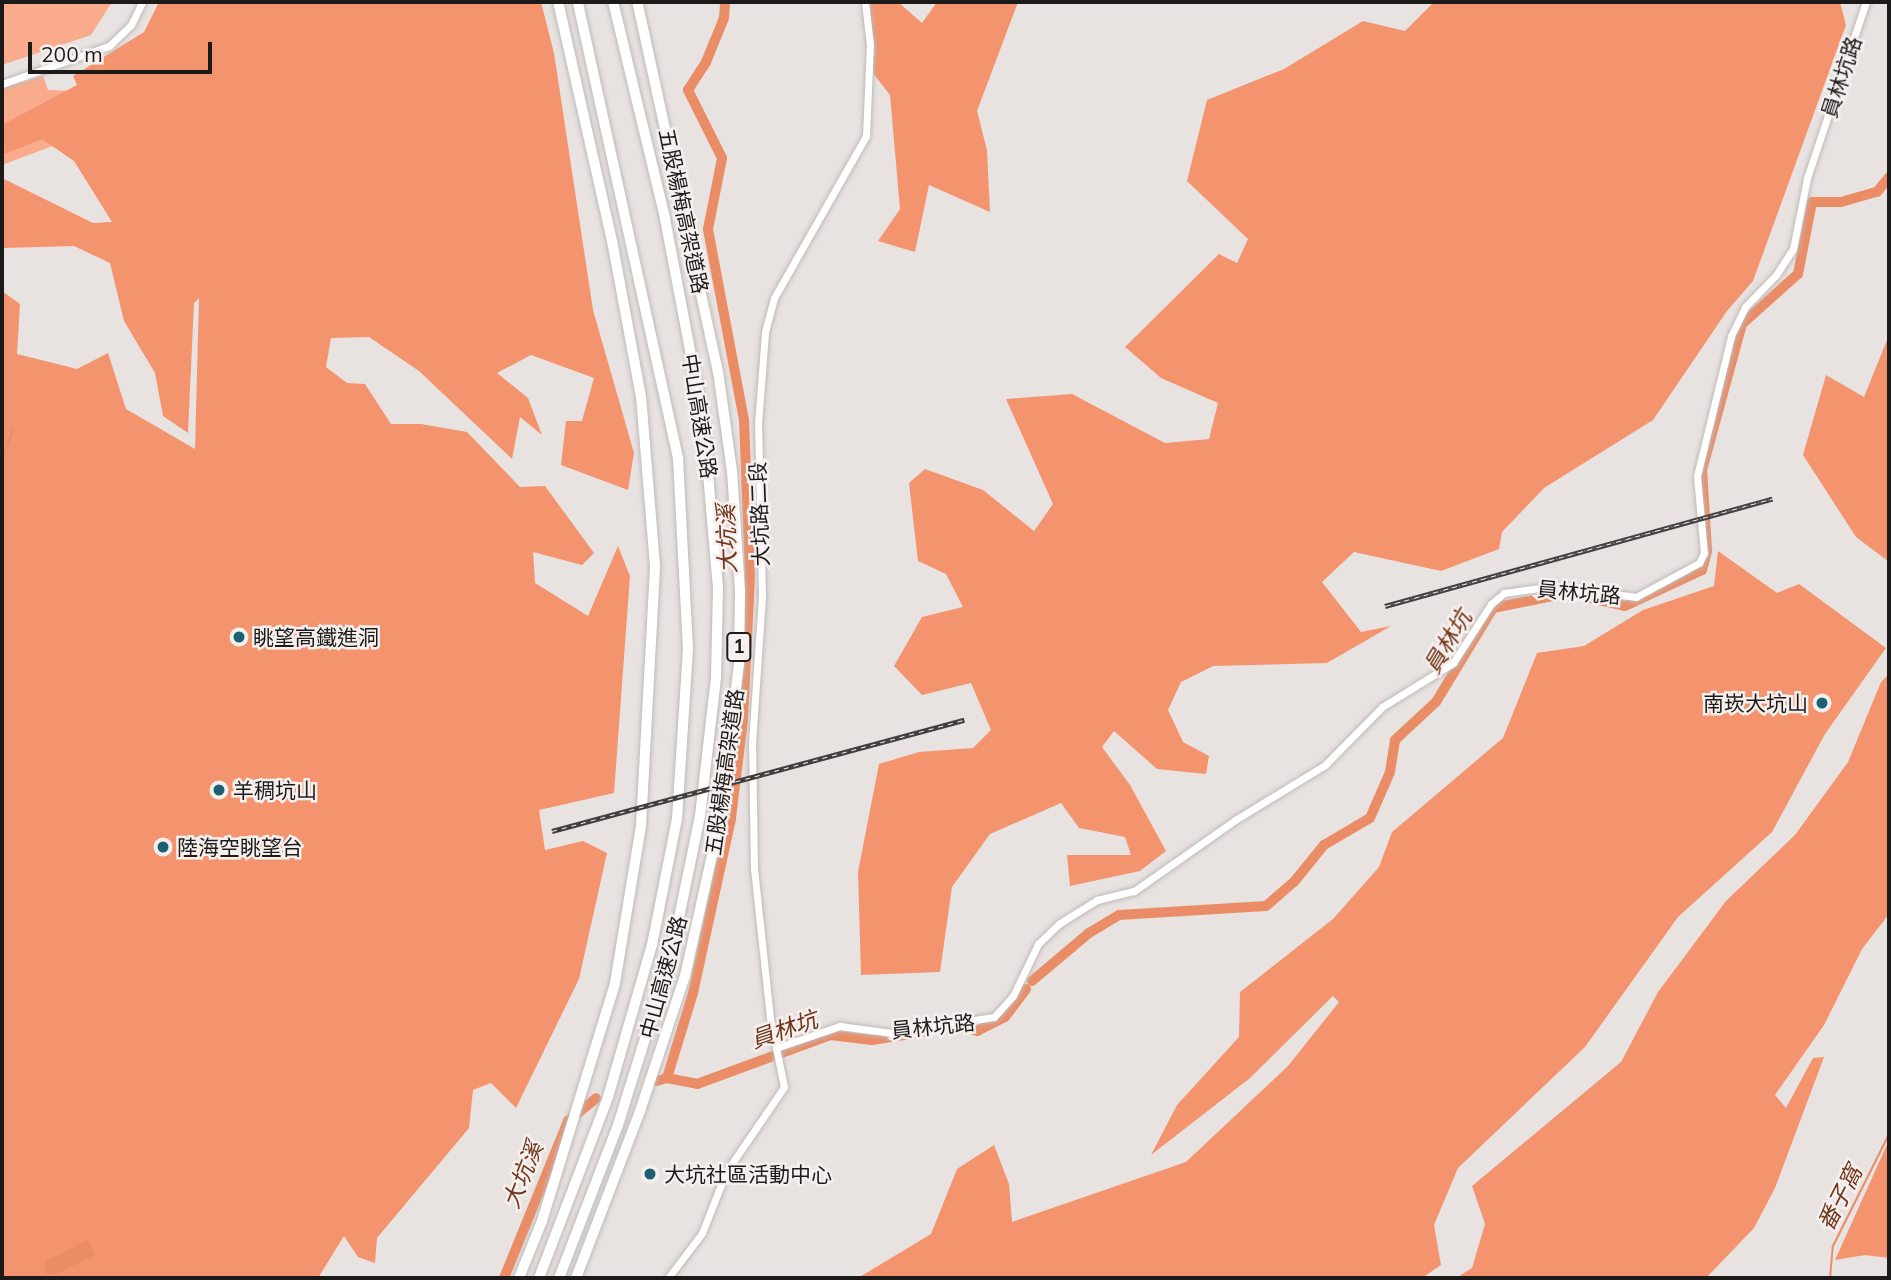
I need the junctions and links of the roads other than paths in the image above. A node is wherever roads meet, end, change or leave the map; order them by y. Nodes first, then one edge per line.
1 (142, 2) edge
2 (558, 2) edge
3 (578, 2) edge
4 (613, 2) edge
5 (637, 2) edge
6 (865, 2) edge
7 (1866, 2) edge
8 (2, 84) edge
9 (777, 1050) junction
10 (519, 1278) edge
11 (539, 1278) edge
12 (559, 1278) edge
13 (576, 1278) edge
14 (668, 1278) edge

1 - 8 street
2 - 10 highway
3 - 11 highway, 中山高速公路
4 - 12 highway, 中山高速公路 / 1
5 - 13 highway, 五股楊梅高架道路 / 1
6 - 9 street, 大坑路二段
7 - 9 street, 員林坑路
9 - 14 street, 大坑路二段

